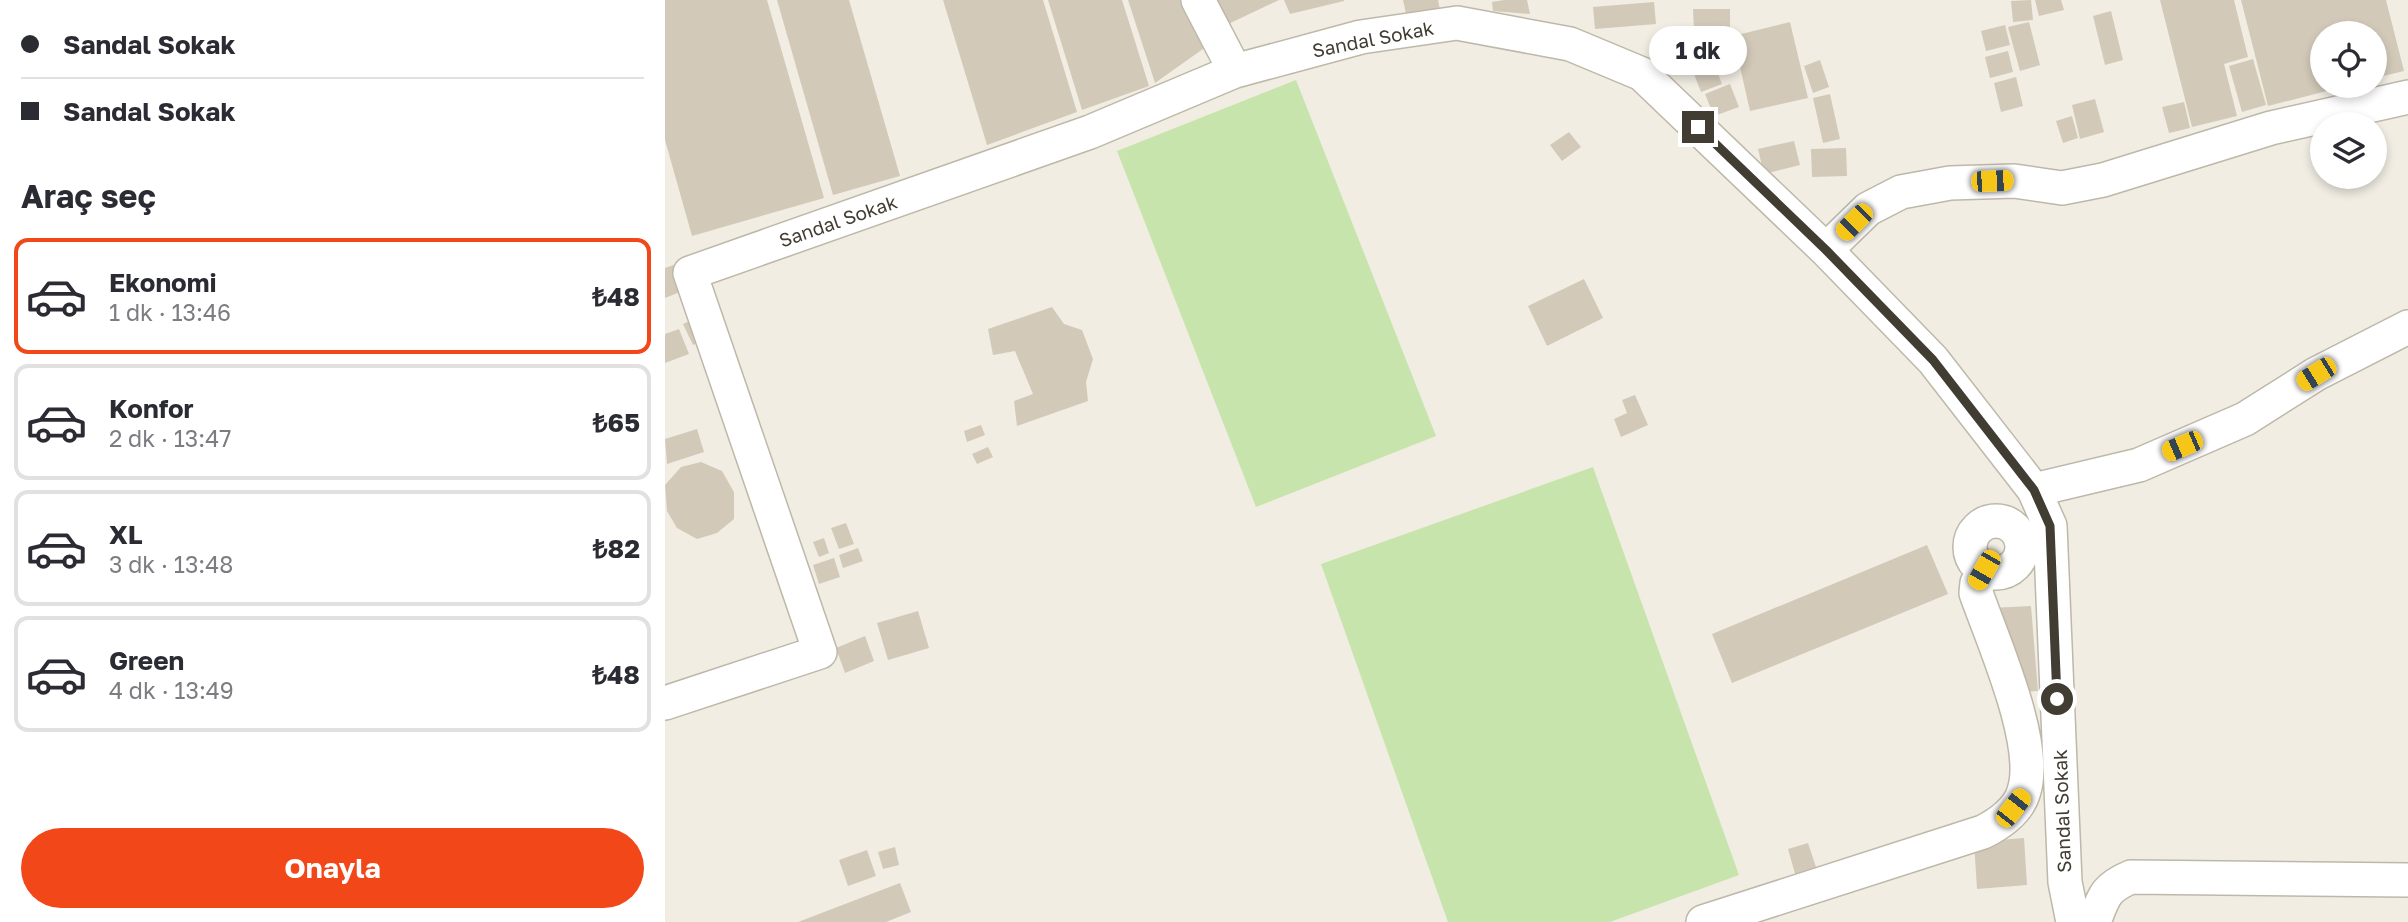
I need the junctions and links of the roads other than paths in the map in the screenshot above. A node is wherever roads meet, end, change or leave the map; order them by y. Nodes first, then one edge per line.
1 (1198, 0) edge
2 (1235, 71) junction
3 (2408, 97) edge
4 (1826, 250) junction
5 (2408, 327) edge
6 (2034, 490) junction
7 (2037, 542) junction
8 (1984, 570) junction
9 (665, 703) edge
10 (2408, 880) edge
11 (1703, 922) edge
12 (2073, 922) edge
13 (2094, 922) edge

1 - 2 street
2 - 4 street, Sandal Sokak
2 - 9 street, Sandal Sokak
3 - 4 street
4 - 6 street, Sandal Sokak
5 - 6 street
6 - 7 street, Sandal Sokak
7 - 8 street
7 - 8 street
7 - 12 street, Sandal Sokak
8 - 11 street
10 - 13 street

